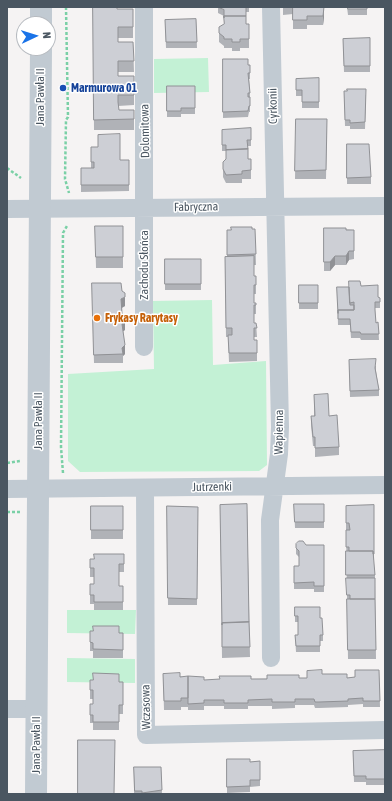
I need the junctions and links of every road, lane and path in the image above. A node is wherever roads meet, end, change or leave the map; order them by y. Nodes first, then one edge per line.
1 (66, 7) edge
2 (144, 7) edge
3 (271, 7) edge
4 (41, 56) edge
5 (7, 168) edge
6 (26, 178) dead end
7 (274, 206) junction
8 (385, 206) edge
9 (145, 207) junction
10 (69, 208) junction
11 (7, 209) edge
12 (39, 209) junction
13 (144, 347) dead end
14 (64, 480) dead end
15 (385, 485) edge
16 (274, 486) junction
17 (38, 488) junction
18 (145, 488) junction
19 (7, 489) edge
20 (271, 658) dead end
21 (7, 709) edge
22 (36, 709) junction
23 (385, 730) edge
24 (36, 794) edge

1 - 10 path
2 - 9 street, Dolomitowa
3 - 7 street, Cyrkonii
4 - 12 street, Jana Pawła II
5 - 6 path
7 - 8 street, Fabryczna
7 - 9 street, Fabryczna
7 - 16 street, Wapienna
9 - 10 street, Fabryczna
9 - 13 street, Zachodu Słońca
10 - 12 street, Fabryczna
10 - 14 path
11 - 12 street, Fabryczna
12 - 17 street, Jana Pawła II
15 - 16 street, Jutrzenki
16 - 18 street, Jutrzenki
16 - 20 street, Wapienna
17 - 18 street, Jutrzenki
17 - 19 street, Jutrzenki
17 - 22 street, Jana Pawła II
18 - 23 street, Wczasowa
21 - 22 street
22 - 24 street, Jana Pawła II

